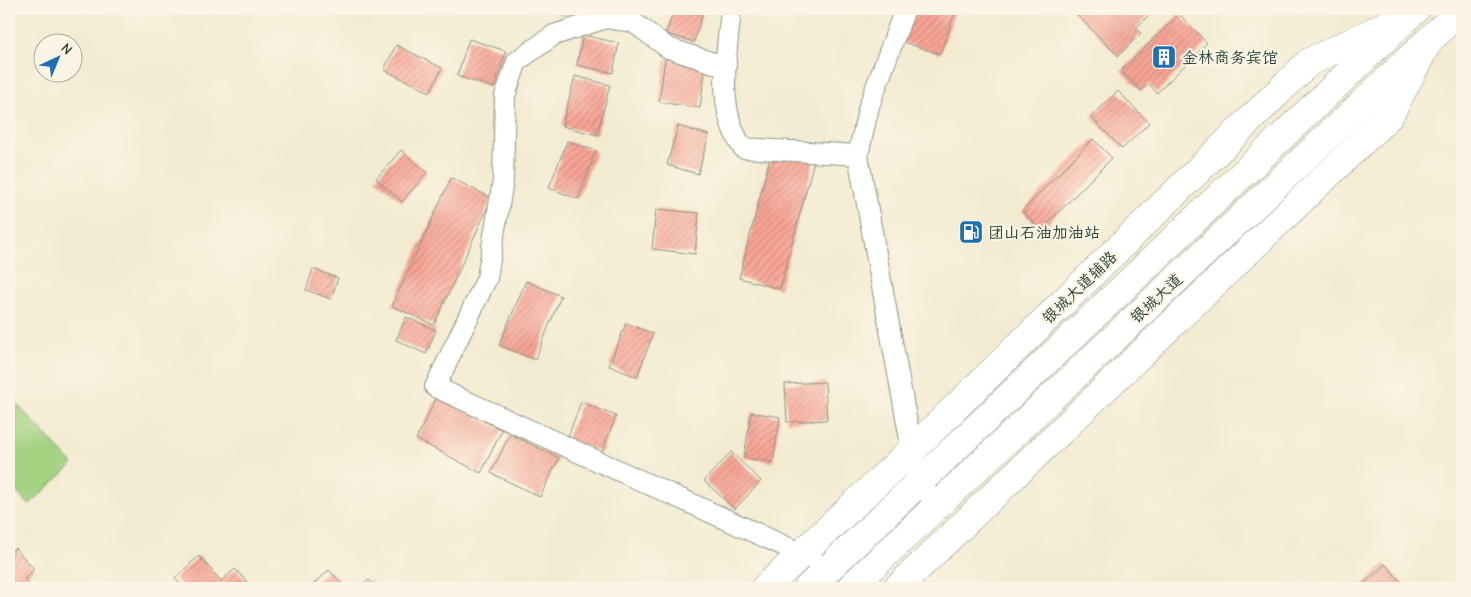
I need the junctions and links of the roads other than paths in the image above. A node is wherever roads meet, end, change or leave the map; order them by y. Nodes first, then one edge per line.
1 (731, 9) edge
2 (905, 9) edge
3 (1414, 11) edge
4 (1460, 13) edge
5 (626, 15) edge
6 (1430, 39) junction
7 (726, 67) junction
8 (858, 155) junction
9 (912, 450) junction
10 (918, 483) junction
11 (938, 504) junction
12 (866, 533) junction
13 (801, 554) junction
14 (885, 555) junction
15 (830, 567) junction
16 (765, 588) edge
17 (808, 588) edge
18 (850, 588) edge
19 (890, 588) edge
20 (897, 588) edge

1 - 7 street
2 - 8 street
3 - 9 street, 银城大道辅路
3 - 10 street, 银城大道
4 - 6 street, 银城大道
5 - 7 street
5 - 13 street
6 - 11 street, 银城大道
6 - 20 street
7 - 8 street
8 - 9 street
9 - 10 street
9 - 13 street, 银城大道辅路
10 - 11 street
10 - 12 street, 银城大道
11 - 14 street, 银城大道
12 - 14 street
12 - 15 street, 银城大道
13 - 15 street
13 - 16 street, 银城大道辅路
14 - 18 street, 银城大道
14 - 19 street
15 - 17 street, 银城大道

